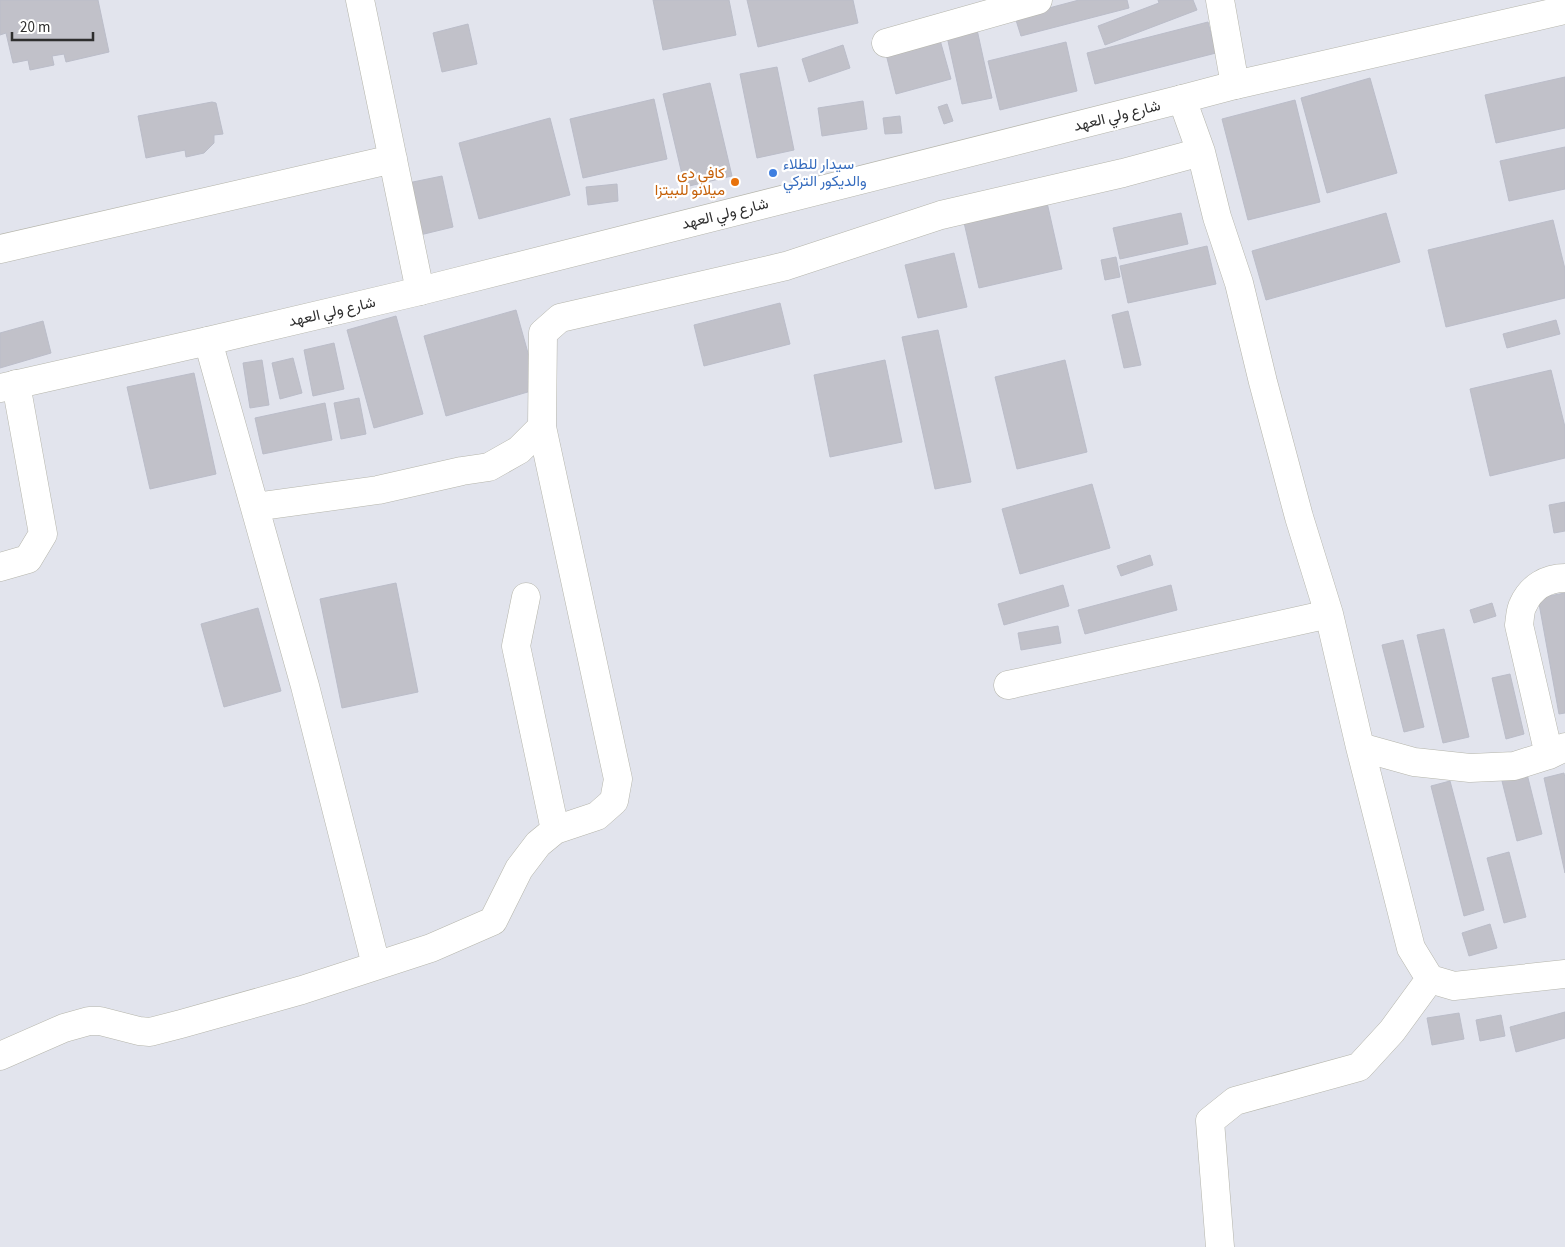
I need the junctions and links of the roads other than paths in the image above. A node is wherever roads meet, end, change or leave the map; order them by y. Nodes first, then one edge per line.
1 (360, 0) edge
2 (1038, 0) edge
3 (1220, 0) edge
4 (1565, 10) edge
5 (886, 43) dead end
6 (1235, 85) junction
7 (1182, 99) junction
8 (1200, 152) junction
9 (392, 159) junction
10 (0, 249) edge
11 (420, 291) junction
12 (208, 341) junction
13 (8, 386) edge
14 (542, 427) junction
15 (255, 507) junction
16 (0, 567) edge
17 (1565, 578) edge
18 (526, 597) dead end
19 (1329, 614) junction
20 (1008, 685) dead end
21 (1360, 747) junction
22 (1557, 751) edge
23 (555, 830) junction
24 (376, 965) junction
25 (1565, 974) edge
26 (1430, 979) junction
27 (0, 1056) edge
28 (1220, 1247) edge

1 - 9 street
2 - 5 street
3 - 6 street
4 - 6 street, شارع ولي العهد
6 - 7 street, شارع ولي العهد
7 - 8 street
7 - 11 street, شارع ولي العهد
8 - 14 street
8 - 19 street
9 - 10 street
9 - 11 street
11 - 12 street, شارع ولي العهد
12 - 13 street, شارع ولي العهد
12 - 15 street
13 - 16 street
14 - 15 street
14 - 23 street
15 - 24 street
17 - 22 street
18 - 23 street
19 - 20 street
19 - 21 street
21 - 22 street
21 - 26 street
23 - 24 street
24 - 27 street
25 - 26 street
26 - 28 street

